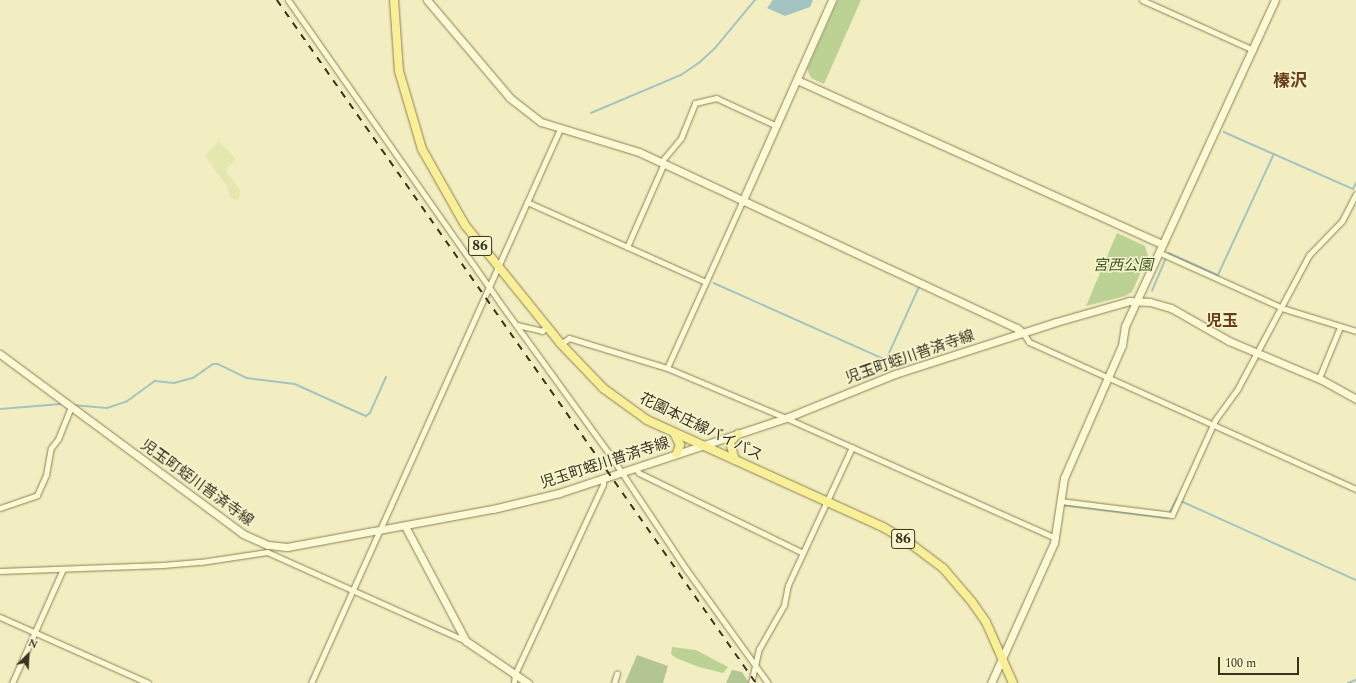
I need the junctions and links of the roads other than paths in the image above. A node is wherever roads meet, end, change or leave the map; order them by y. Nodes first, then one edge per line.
1 (288, 0) edge
2 (394, 0) edge
3 (427, 0) edge
4 (832, 0) edge
5 (1142, 0) edge
6 (1275, 0) edge
7 (1253, 50) junction
8 (797, 80) junction
9 (776, 126) junction
10 (560, 129) junction
11 (662, 163) junction
12 (1356, 194) edge
13 (743, 200) junction
14 (527, 202) junction
15 (1162, 244) junction
16 (628, 247) junction
17 (1158, 252) junction
18 (498, 268) junction
19 (704, 281) junction
20 (489, 287) junction
21 (1137, 301) junction
22 (1281, 307) junction
23 (516, 325) junction
24 (546, 327) junction
25 (1340, 327) junction
26 (1356, 331) edge
27 (1023, 333) junction
28 (561, 344) junction
29 (1256, 353) junction
30 (0, 354) edge
31 (666, 368) junction
32 (1107, 378) junction
33 (1319, 378) junction
34 (1356, 399) edge
35 (70, 406) junction
36 (786, 418) junction
37 (1213, 425) junction
38 (674, 433) junction
39 (738, 434) junction
40 (704, 445) junction
41 (852, 447) junction
42 (677, 453) junction
43 (735, 460) junction
44 (635, 468) junction
45 (620, 472) junction
46 (603, 479) junction
47 (1356, 489) edge
48 (1060, 501) junction
49 (827, 502) junction
50 (0, 508) edge
51 (405, 526) junction
52 (380, 531) junction
53 (1055, 538) junction
54 (267, 548) junction
55 (803, 553) junction
56 (63, 569) junction
57 (0, 571) edge
58 (352, 591) junction
59 (0, 617) edge
60 (34, 632) junction
61 (466, 642) junction
62 (1002, 658) junction
63 (754, 664) junction
64 (617, 673) dead end
65 (515, 674) junction
66 (12, 683) edge
67 (148, 683) edge
68 (311, 683) edge
69 (514, 683) edge
70 (528, 683) edge
71 (614, 683) edge
72 (751, 683) edge
73 (768, 683) edge
74 (991, 683) edge
75 (1013, 683) edge

1 - 20 street
2 - 18 main road, 花園本庄線バイパス / 86
3 - 10 street
4 - 8 street
5 - 7 street
6 - 7 street
7 - 15 street
8 - 9 street
8 - 15 street
9 - 11 street
9 - 13 street
10 - 11 street
10 - 14 street
11 - 13 street
11 - 16 street
12 - 22 street
13 - 19 street
13 - 27 street
14 - 16 street
14 - 18 street
15 - 17 street
16 - 19 street
17 - 21 street
17 - 22 street
18 - 20 street
18 - 24 main road, 花園本庄線バイパス / 86
19 - 31 street
20 - 23 street
20 - 52 street
21 - 27 street, 児玉町蛭川普済寺線
21 - 29 street, 児玉町蛭川普済寺線
21 - 32 street
22 - 25 street
22 - 29 street
23 - 24 street
23 - 45 street
24 - 28 main road, 花園本庄線バイパス / 86
25 - 26 street
25 - 33 street
27 - 32 street
27 - 36 street, 児玉町蛭川普済寺線
28 - 31 street
28 - 38 main road, 花園本庄線バイパス / 86
29 - 33 street, 児玉町蛭川普済寺線
29 - 37 street
30 - 35 street, 児玉町蛭川普済寺線
31 - 36 street
32 - 37 street
32 - 48 street
33 - 34 street, 児玉町蛭川普済寺線
35 - 50 street
35 - 54 street, 児玉町蛭川普済寺線
36 - 39 street, 児玉町蛭川普済寺線
36 - 41 street
37 - 47 street
37 - 48 street
38 - 40 main road, 花園本庄線バイパス / 86
38 - 42 main road
39 - 40 street, 児玉町蛭川普済寺線
39 - 43 main road
40 - 42 street, 児玉町蛭川普済寺線
40 - 43 main road, 花園本庄線バイパス / 86
41 - 49 street
41 - 53 street
42 - 44 street, 児玉町蛭川普済寺線
43 - 49 main road, 花園本庄線バイパス / 86
44 - 45 street, 児玉町蛭川普済寺線
44 - 55 street
45 - 46 street, 児玉町蛭川普済寺線
45 - 63 street
46 - 51 street, 児玉町蛭川普済寺線
46 - 65 street
48 - 53 street
49 - 55 street
49 - 62 main road, 花園本庄線バイパス / 86
51 - 52 street, 児玉町蛭川普済寺線
51 - 61 street
52 - 54 street, 児玉町蛭川普済寺線
52 - 58 street
53 - 62 street
54 - 56 street
54 - 58 street
55 - 63 street
56 - 57 street
56 - 60 street
58 - 61 street
58 - 68 street
59 - 60 street
60 - 66 street
60 - 67 street
61 - 65 street
62 - 74 street
62 - 75 main road, 花園本庄線バイパス / 86
63 - 72 street
63 - 73 street
64 - 71 street
65 - 69 street
65 - 70 street

